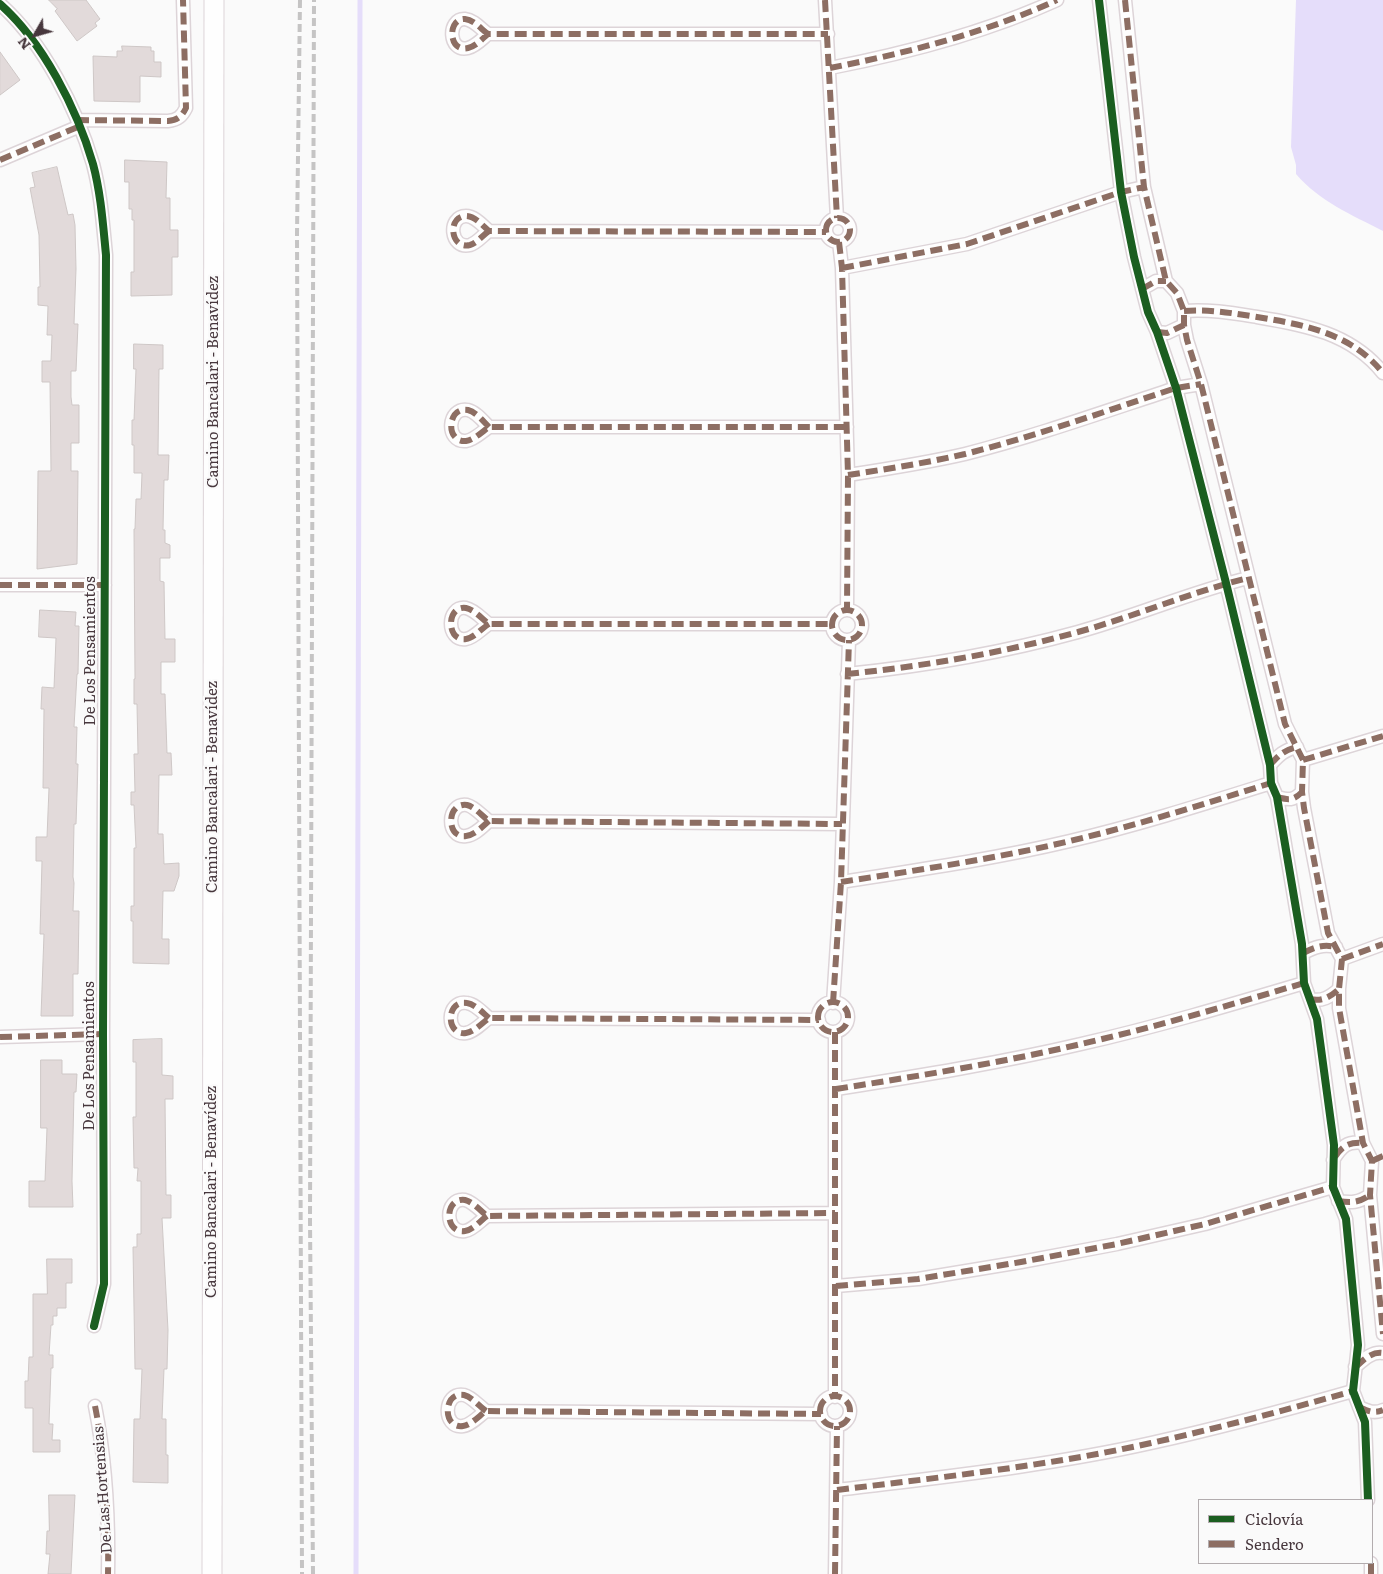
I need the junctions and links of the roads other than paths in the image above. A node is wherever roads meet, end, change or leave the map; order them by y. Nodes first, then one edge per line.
1 (183, 0) edge
2 (214, 0) edge
3 (825, 0) edge
4 (1057, 0) edge
5 (1099, 0) edge
6 (1125, 0) edge
7 (0, 4) edge
8 (488, 34) dead end
9 (828, 34) junction
10 (830, 68) junction
11 (78, 123) junction
12 (0, 160) edge
13 (1144, 187) junction
14 (1121, 192) junction
15 (837, 218) junction
16 (490, 231) dead end
17 (826, 232) junction
18 (839, 242) junction
19 (842, 268) junction
20 (1166, 281) junction
21 (1142, 289) junction
22 (1184, 311) junction
23 (1184, 326) junction
24 (1157, 332) junction
25 (1383, 373) edge
26 (1201, 384) junction
27 (1176, 388) junction
28 (489, 427) dead end
29 (847, 427) junction
30 (848, 475) junction
31 (1248, 578) junction
32 (1226, 583) junction
33 (0, 585) edge
34 (106, 585) junction
35 (847, 610) junction
36 (489, 624) dead end
37 (832, 624) junction
38 (849, 640) junction
39 (847, 674) junction
40 (1383, 736) edge
41 (1297, 747) junction
42 (1302, 760) junction
43 (1270, 765) junction
44 (1271, 783) junction
45 (1302, 792) junction
46 (1277, 797) junction
47 (489, 821) dead end
48 (842, 824) junction
49 (841, 882) junction
50 (1383, 944) edge
51 (1336, 947) junction
52 (1303, 953) junction
53 (1342, 959) junction
54 (1304, 983) junction
55 (1339, 989) junction
56 (1310, 1000) junction
57 (833, 1003) junction
58 (489, 1018) dead end
59 (819, 1020) junction
60 (835, 1032) junction
61 (103, 1034) junction
62 (0, 1037) edge
63 (836, 1089) junction
64 (1363, 1143) junction
65 (1377, 1159) edge
66 (1333, 1160) junction
67 (1333, 1187) junction
68 (1370, 1195) junction
69 (1338, 1201) junction
70 (835, 1214) junction
71 (487, 1216) dead end
72 (836, 1286) junction
73 (94, 1326) dead end
74 (1383, 1334) edge
75 (1383, 1354) edge
76 (1356, 1368) junction
77 (1353, 1391) junction
78 (835, 1396) junction
79 (95, 1406) dead end
80 (1359, 1407) junction
81 (1383, 1410) edge
82 (486, 1411) dead end
83 (821, 1414) junction
84 (837, 1426) junction
85 (837, 1490) junction
86 (1368, 1499) edge
87 (108, 1574) edge
88 (212, 1574) edge
89 (835, 1574) edge

1 - 11 street
2 - 88 main road, Camino Bancalari - Benavídez
3 - 9 street
4 - 10 street
5 - 14 street
6 - 13 street
7 - 11 street, De Los Pensamientos
8 - 9 street
9 - 10 street
10 - 15 street
11 - 12 street
11 - 34 street, De Los Pensamientos
13 - 14 street
13 - 20 street
14 - 19 street
14 - 21 street
15 - 17 street
15 - 18 street
16 - 17 street
17 - 18 street
18 - 19 street
19 - 29 street
20 - 21 street
20 - 22 street
21 - 24 street
22 - 23 street
22 - 25 street
23 - 24 street
23 - 26 street
24 - 27 street
26 - 27 street
26 - 31 street
27 - 30 street
27 - 32 street
28 - 29 street
29 - 30 street
30 - 35 street
31 - 32 street
31 - 41 street
32 - 39 street
32 - 43 street
33 - 34 street
34 - 61 street, De Los Pensamientos
35 - 37 street
35 - 38 street
36 - 37 street
37 - 38 street
38 - 39 street
39 - 48 street
40 - 42 street
41 - 42 street
41 - 43 street
42 - 45 street
43 - 44 street
44 - 46 street
44 - 49 street
45 - 46 street
45 - 51 street
46 - 52 street
47 - 48 street
48 - 49 street
49 - 57 street
50 - 53 street
51 - 52 street
51 - 53 street
52 - 54 street
53 - 55 street
54 - 56 street
54 - 63 street
55 - 56 street
55 - 64 street
56 - 66 street
57 - 59 street
57 - 60 street
58 - 59 street
59 - 60 street
60 - 63 street
61 - 62 street
61 - 73 street, De Los Pensamientos
63 - 70 street
64 - 65 street
64 - 66 street
65 - 68 street
66 - 67 street
67 - 69 street
67 - 72 street
68 - 69 street
68 - 74 street
69 - 76 street
70 - 71 street
70 - 72 street
72 - 78 street
75 - 76 street
76 - 77 street
77 - 80 street
77 - 85 street
78 - 83 street
78 - 84 street
79 - 87 street, De Las Hortensias
80 - 81 street
80 - 86 street
82 - 83 street
83 - 84 street
84 - 85 street
85 - 89 street

